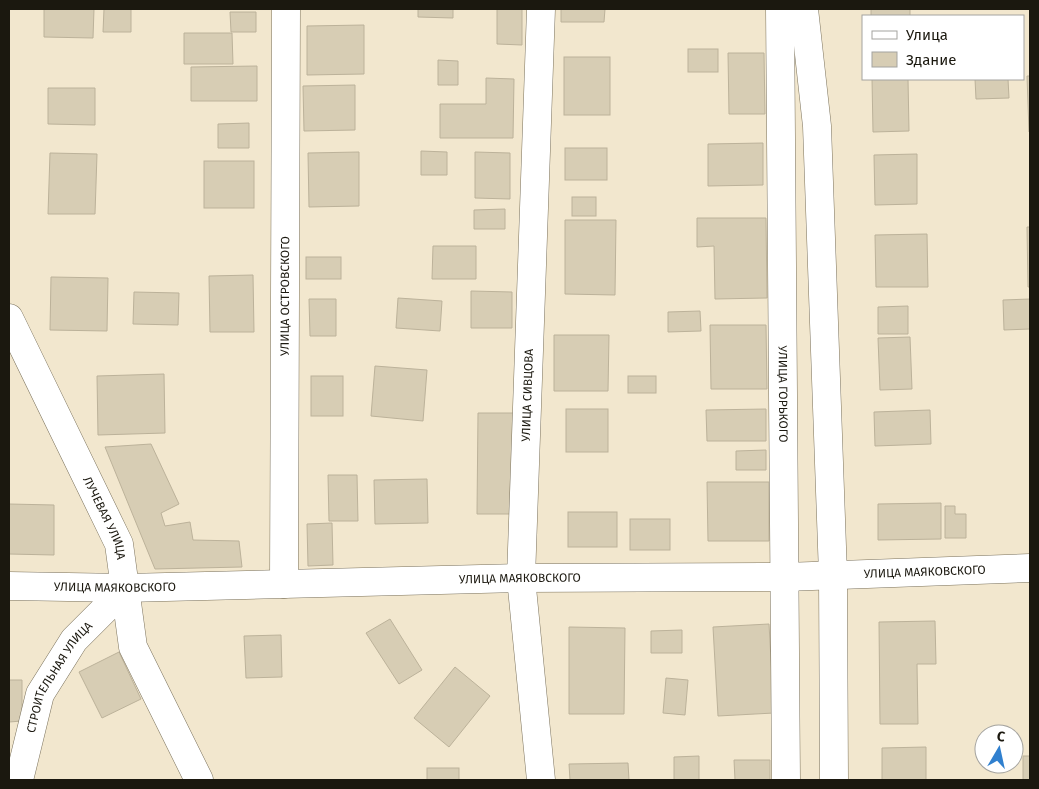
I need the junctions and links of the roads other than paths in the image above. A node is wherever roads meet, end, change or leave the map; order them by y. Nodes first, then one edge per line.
1 (286, 9) edge
2 (541, 9) edge
3 (780, 9) edge
4 (804, 9) edge
5 (9, 318) edge
6 (1030, 568) edge
7 (833, 575) junction
8 (785, 577) junction
9 (521, 578) junction
10 (284, 584) junction
11 (9, 586) edge
12 (126, 588) junction
13 (19, 780) edge
14 (199, 780) edge
15 (541, 780) edge
16 (786, 780) edge
17 (834, 780) edge

1 - 10 street, УЛИЦА ОСТРОВСКОГО
2 - 9 street, УЛИЦА СИВЦОВА
3 - 8 street, УЛИЦА ГОРЬКОГО
4 - 7 street
5 - 12 street, ЛУЧЕВАЯ УЛИЦА
6 - 7 street, УЛИЦА МАЯКОВСКОГО
7 - 8 street, УЛИЦА МАЯКОВСКОГО
7 - 17 street
8 - 9 street, УЛИЦА МАЯКОВСКОГО
8 - 16 street, УЛИЦА ГОРЬКОГО
9 - 10 street, УЛИЦА МАЯКОВСКОГО
9 - 15 street, УЛИЦА СИВЦОВА
10 - 12 street, УЛИЦА МАЯКОВСКОГО
11 - 12 street, УЛИЦА МАЯКОВСКОГО
12 - 13 street, СТРОИТЕЛЬНАЯ УЛИЦА
12 - 14 street, ЛУЧЕВАЯ УЛИЦА

